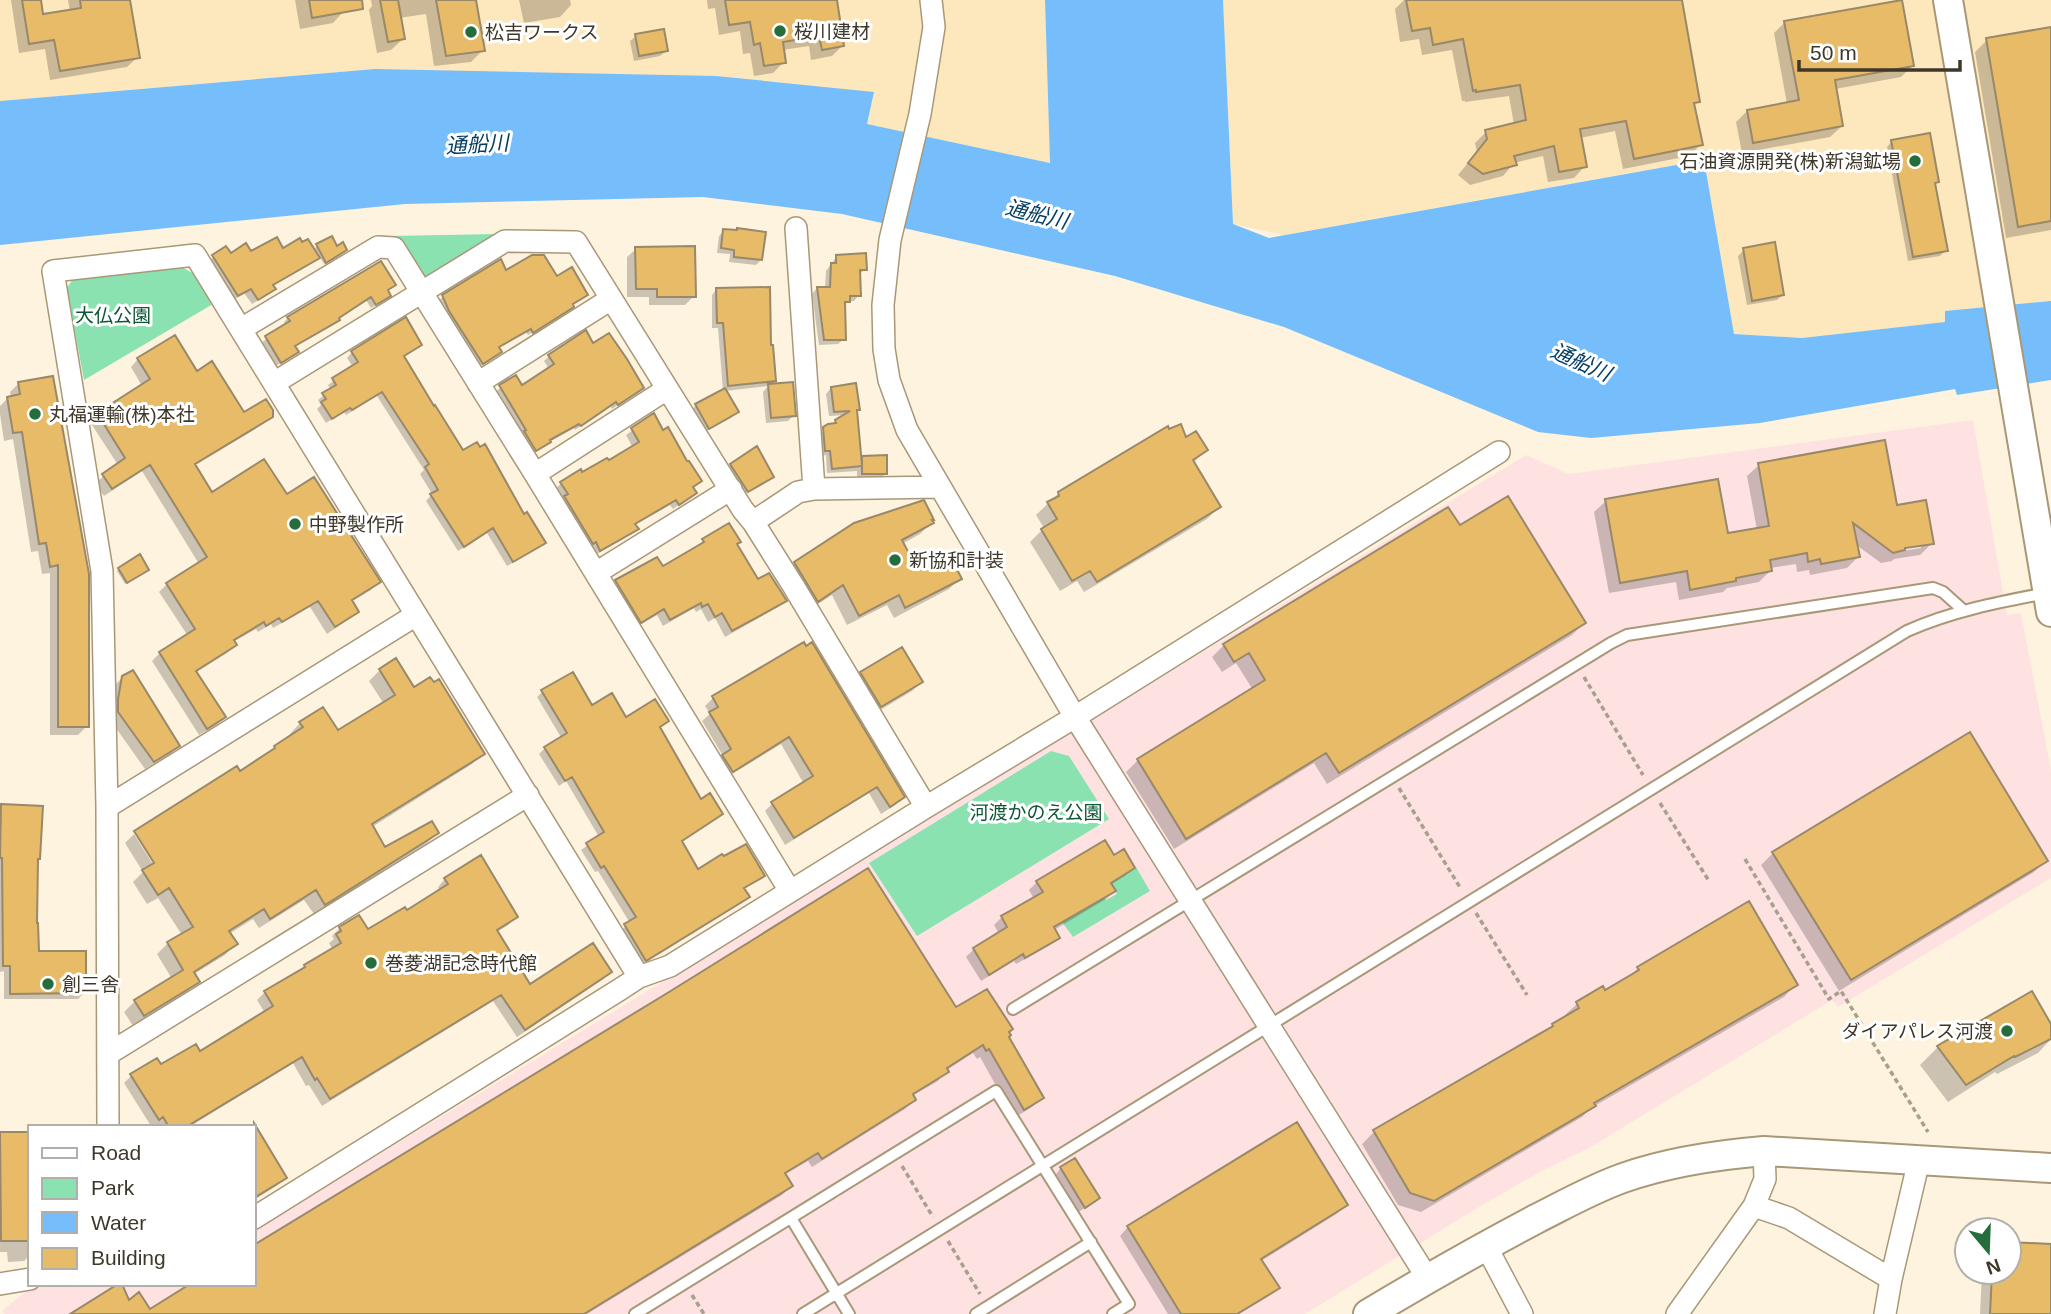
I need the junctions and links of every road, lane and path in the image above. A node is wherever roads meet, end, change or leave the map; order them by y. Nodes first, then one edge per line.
1 (931, 0) edge
2 (1948, 0) edge
3 (796, 228) dead end
4 (421, 292) junction
5 (611, 299) junction
6 (241, 330) junction
7 (274, 383) junction
8 (478, 383) junction
9 (667, 389) junction
10 (1499, 452) dead end
11 (535, 474) junction
12 (940, 487) junction
13 (731, 489) junction
14 (814, 489) junction
15 (753, 522) junction
16 (596, 573) junction
17 (2049, 595) edge
18 (1964, 610) junction
19 (416, 615) junction
20 (1576, 664) junction
21 (1075, 717) junction
22 (1392, 777) junction
23 (1651, 789) junction
24 (528, 795) junction
25 (107, 807) junction
26 (926, 807) junction
27 (1745, 859) dead end
28 (1709, 881) dead end
29 (790, 891) junction
30 (1191, 901) junction
31 (1470, 902) junction
32 (639, 978) junction
33 (1527, 995) dead end
34 (1013, 1009) dead end
35 (1269, 1027) junction
36 (108, 1054) junction
37 (108, 1125) edge
38 (1928, 1132) dead end
39 (1764, 1151) junction
40 (1919, 1160) junction
41 (1043, 1166) junction
42 (2051, 1168) edge
43 (1754, 1206) junction
44 (256, 1217) edge
45 (791, 1218) junction
46 (1091, 1242) junction
47 (1486, 1245) junction
48 (28, 1279) edge
49 (1428, 1279) junction
50 (1891, 1279) junction
51 (0, 1284) edge
52 (836, 1294) junction
53 (635, 1314) edge
54 (803, 1314) edge
55 (849, 1314) edge
56 (976, 1314) edge
57 (1113, 1314) edge
58 (1368, 1314) edge
59 (1522, 1314) edge
60 (1677, 1314) edge
61 (1885, 1314) edge

1 - 12 street
2 - 17 street
3 - 14 street
4 - 5 street
4 - 6 street
4 - 7 street
4 - 8 street
5 - 8 street
5 - 9 street
6 - 7 street
6 - 25 street
7 - 19 street
8 - 11 street
9 - 11 street
9 - 13 street
10 - 21 street
11 - 16 street
12 - 14 street
12 - 21 street
13 - 15 street
13 - 16 street
14 - 15 street
15 - 26 street
16 - 29 street
17 - 18 lane
18 - 20 lane
18 - 23 lane
19 - 24 street
19 - 25 street
20 - 22 lane
20 - 23 path
21 - 26 street
21 - 30 street
22 - 30 lane
22 - 31 path
23 - 28 path
23 - 31 lane
24 - 32 street
24 - 36 street
25 - 36 street
26 - 29 street
27 - 38 path
29 - 32 street
30 - 34 lane
30 - 35 street
31 - 33 path
31 - 35 lane
32 - 44 street
35 - 41 lane
35 - 49 street
36 - 37 street
39 - 40 street
39 - 43 street
39 - 47 street
40 - 42 street
40 - 50 street
41 - 45 lane
41 - 46 lane
41 - 52 lane
43 - 50 street
43 - 60 street
45 - 52 lane
45 - 53 lane
46 - 56 lane
46 - 57 lane
47 - 49 street
47 - 59 street
48 - 51 street
49 - 58 street
50 - 61 street
52 - 54 lane
52 - 55 lane

